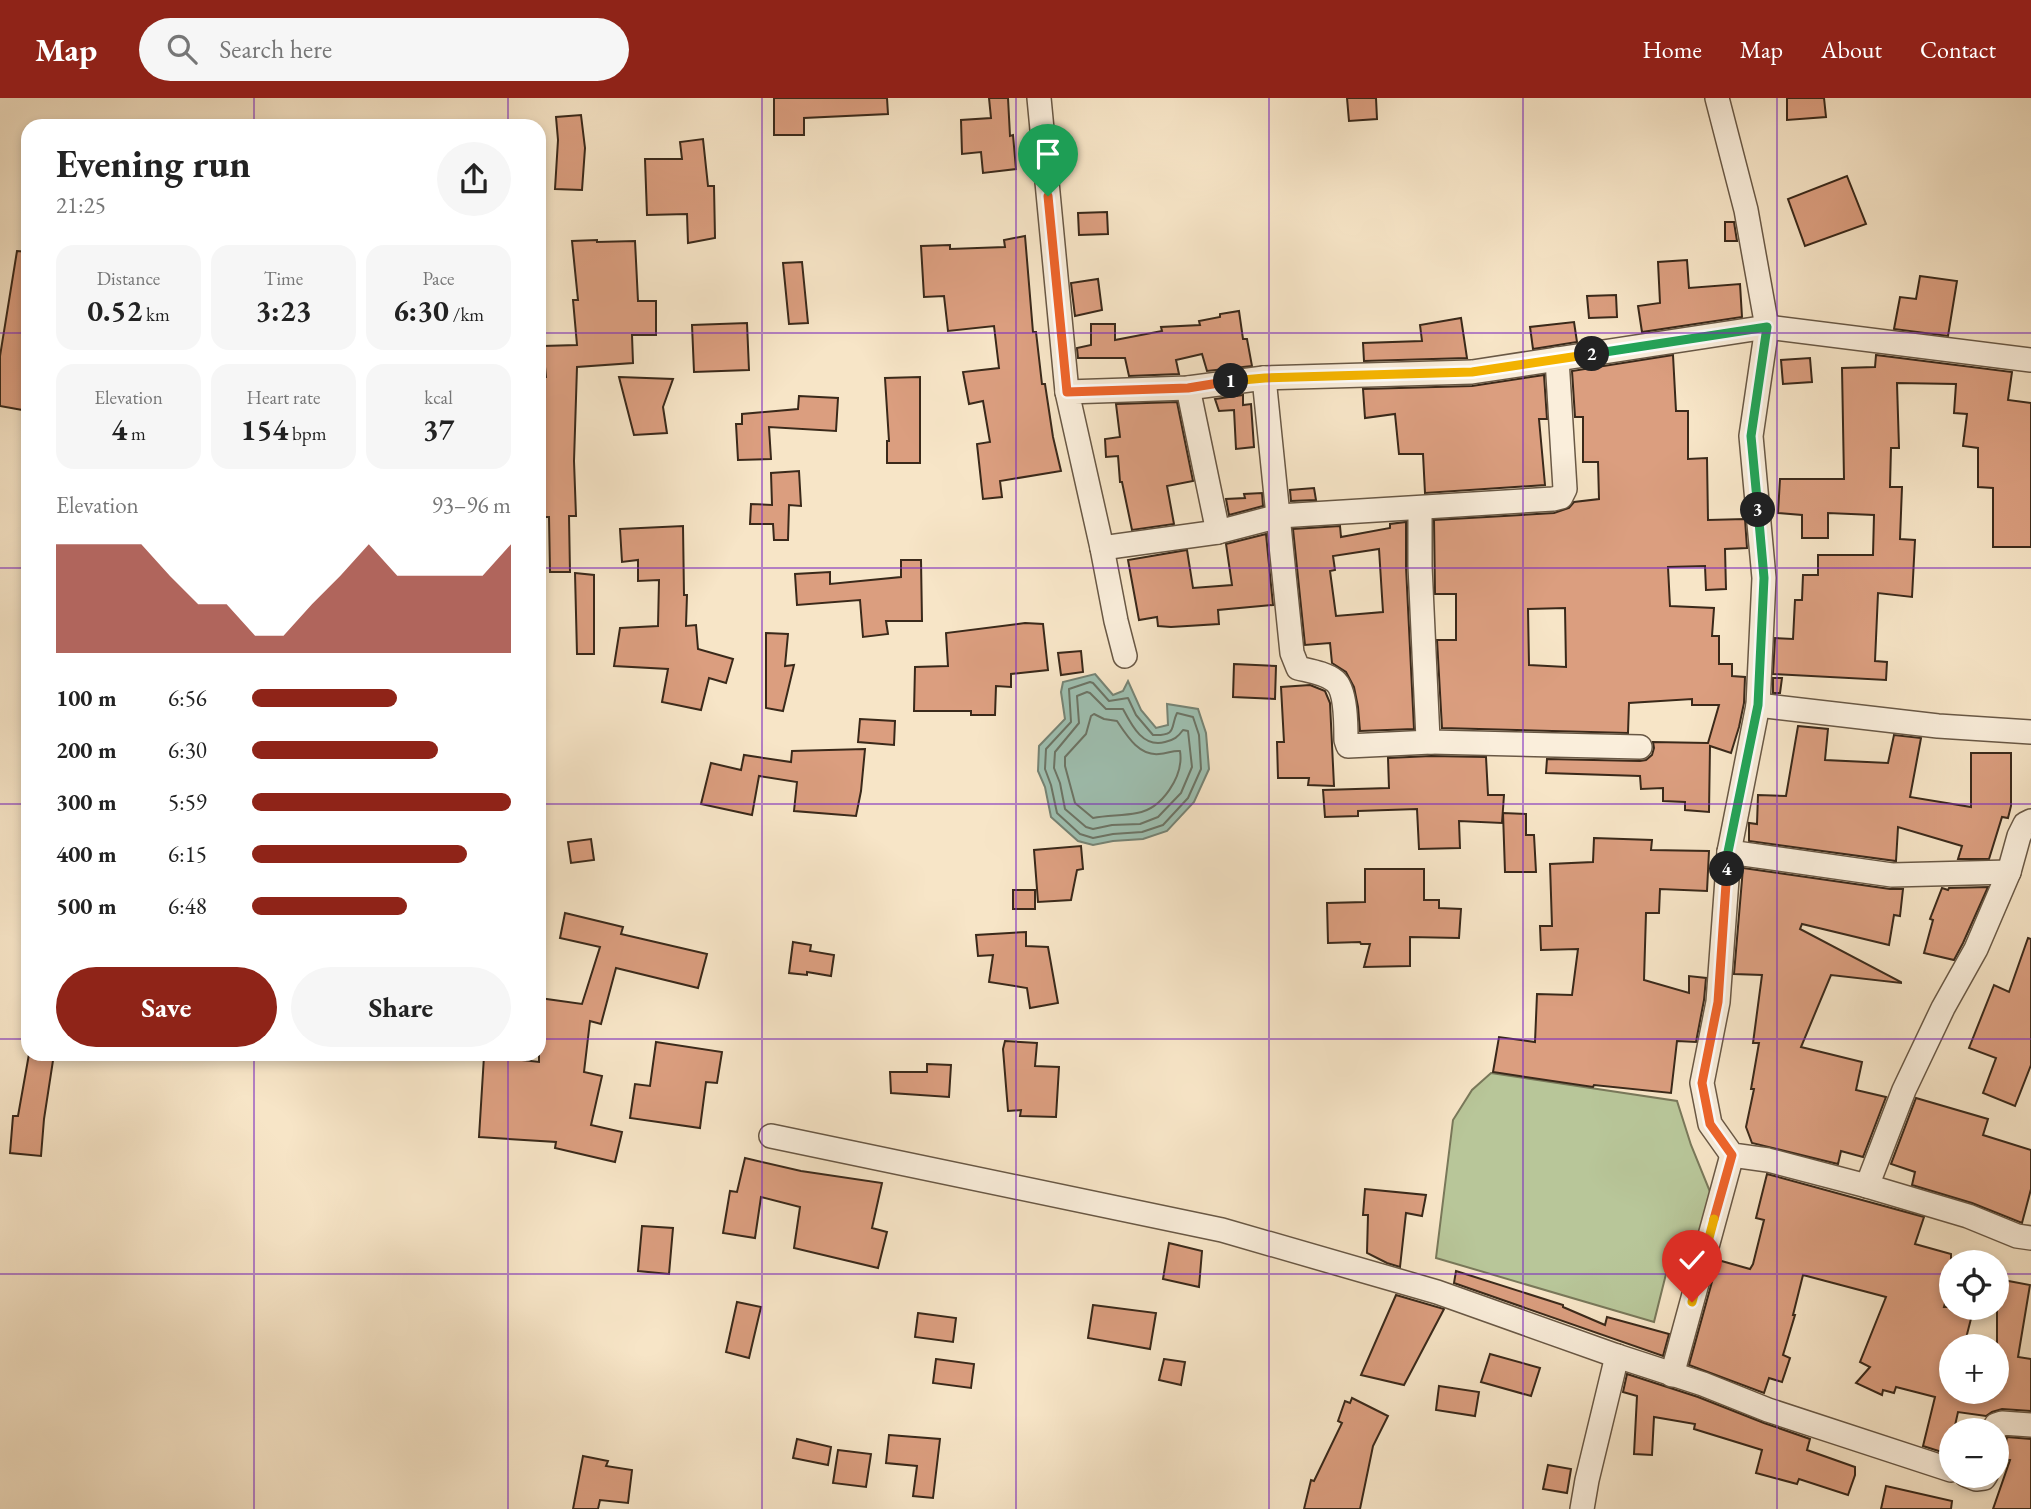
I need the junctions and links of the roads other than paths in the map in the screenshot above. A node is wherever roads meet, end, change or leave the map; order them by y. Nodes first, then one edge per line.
1 (1039, 98) edge
2 (1717, 98) edge
3 (1767, 327) junction
4 (1557, 359) junction
5 (2031, 360) edge
6 (1265, 378) junction
7 (1188, 388) junction
8 (1067, 392) junction
9 (1420, 509) junction
10 (1279, 516) junction
11 (1218, 532) junction
12 (1102, 548) junction
13 (1125, 656) dead end
14 (1758, 705) junction
15 (2031, 732) edge
16 (1432, 742) junction
17 (1640, 747) dead end
18 (2031, 821) edge
19 (1728, 852) junction
20 (2009, 872) junction
21 (771, 1136) dead end
22 (1732, 1155) junction
23 (1867, 1186) junction
24 (2031, 1238) edge
25 (1617, 1356) junction
26 (1672, 1375) junction
27 (2009, 1423) edge
28 (2031, 1425) edge
29 (1939, 1466) edge
30 (1582, 1509) edge

1 - 8 street
2 - 3 street
3 - 4 street
3 - 5 street
3 - 14 street
4 - 6 street
4 - 9 street
6 - 7 street
6 - 10 street
7 - 8 street
7 - 11 street
8 - 12 street
9 - 10 street
9 - 16 street
10 - 11 street
10 - 16 street
11 - 12 street
12 - 13 street
14 - 15 street
14 - 19 street
16 - 17 street
18 - 20 street
19 - 20 street
19 - 22 street
20 - 23 street
21 - 25 street
22 - 23 street
22 - 26 street
23 - 24 street
25 - 26 street
25 - 30 street
26 - 29 street
27 - 28 street

